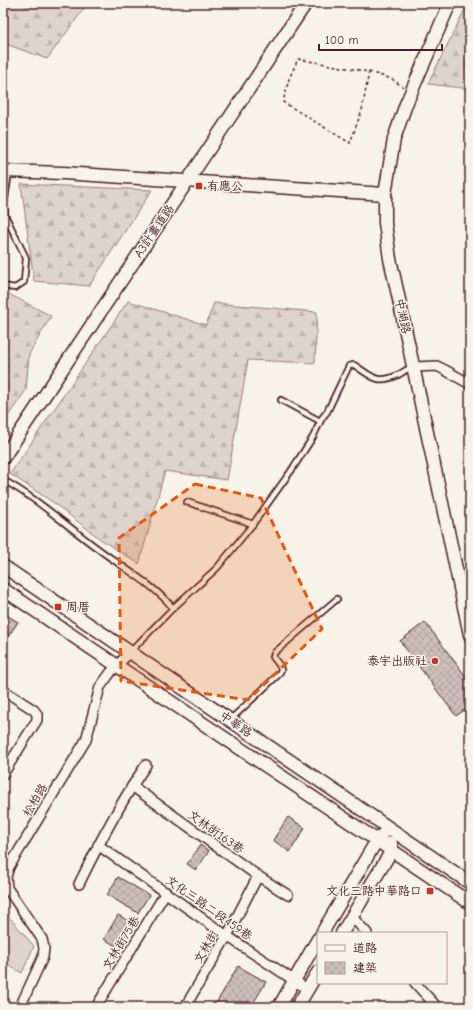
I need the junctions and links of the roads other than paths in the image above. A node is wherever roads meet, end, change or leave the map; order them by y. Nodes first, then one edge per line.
1 (306, 3) edge
2 (450, 3) edge
3 (6, 171) edge
4 (187, 182) junction
5 (385, 194) junction
6 (3, 286) edge
7 (414, 367) junction
8 (470, 384) edge
9 (281, 400) dead end
10 (320, 421) junction
11 (3, 458) edge
12 (3, 480) edge
13 (188, 502) dead end
14 (253, 524) junction
15 (3, 566) edge
16 (3, 589) edge
17 (337, 599) dead end
18 (173, 608) junction
19 (470, 635) edge
20 (130, 652) junction
21 (117, 666) junction
22 (3, 690) edge
23 (230, 720) junction
24 (146, 765) dead end
25 (3, 774) edge
26 (132, 786) junction
27 (389, 828) junction
28 (377, 840) junction
29 (98, 845) junction
30 (392, 850) junction
31 (258, 876) junction
32 (470, 883) edge
33 (79, 884) dead end
34 (166, 892) junction
35 (288, 894) dead end
36 (470, 903) edge
37 (352, 917) junction
38 (323, 932) edge
39 (343, 932) edge
40 (366, 932) edge
41 (226, 936) junction
42 (317, 941) edge
43 (317, 974) edge
44 (293, 981) junction
45 (416, 984) edge
46 (307, 990) junction
47 (20, 1007) edge
48 (96, 1007) edge
49 (185, 1007) edge
50 (279, 1007) edge
51 (297, 1007) edge
52 (437, 1007) edge

1 - 4 street, A3計畫道路
2 - 5 street, 中湖路
3 - 4 street
3 - 6 lane
4 - 5 street
4 - 11 street, A3計畫道路
5 - 7 street, 中湖路
7 - 8 street
7 - 10 lane
7 - 19 street, 中湖路
9 - 10 lane
10 - 14 lane
12 - 18 lane
13 - 14 lane
14 - 18 lane
15 - 20 street, 中華路
16 - 21 street, 中華路
17 - 23 lane
18 - 20 lane
20 - 21 street, 松柏路
20 - 23 street, 中華路
21 - 28 street, 中華路
21 - 47 street, 松柏路
22 - 25 street
23 - 27 street, 中華路
24 - 26 street
26 - 29 street
26 - 31 street, 文林街163巷
27 - 28 street
27 - 30 street
27 - 32 street, 中華路
28 - 30 street, 中華路
28 - 38 street
29 - 33 street
29 - 34 street, 文化三路二段459巷
30 - 36 street, 中華路
30 - 37 street
31 - 35 street, 文林街163巷
31 - 41 street, 文林街
34 - 41 street, 文化三路二段459巷
34 - 48 street, 文林街75巷
37 - 39 street
37 - 40 street
41 - 44 street, 文化三路二段459巷
41 - 49 street, 文林街
42 - 44 street
43 - 46 street
44 - 46 street, 文化三路二段459巷
44 - 50 street
45 - 52 street
46 - 51 street

